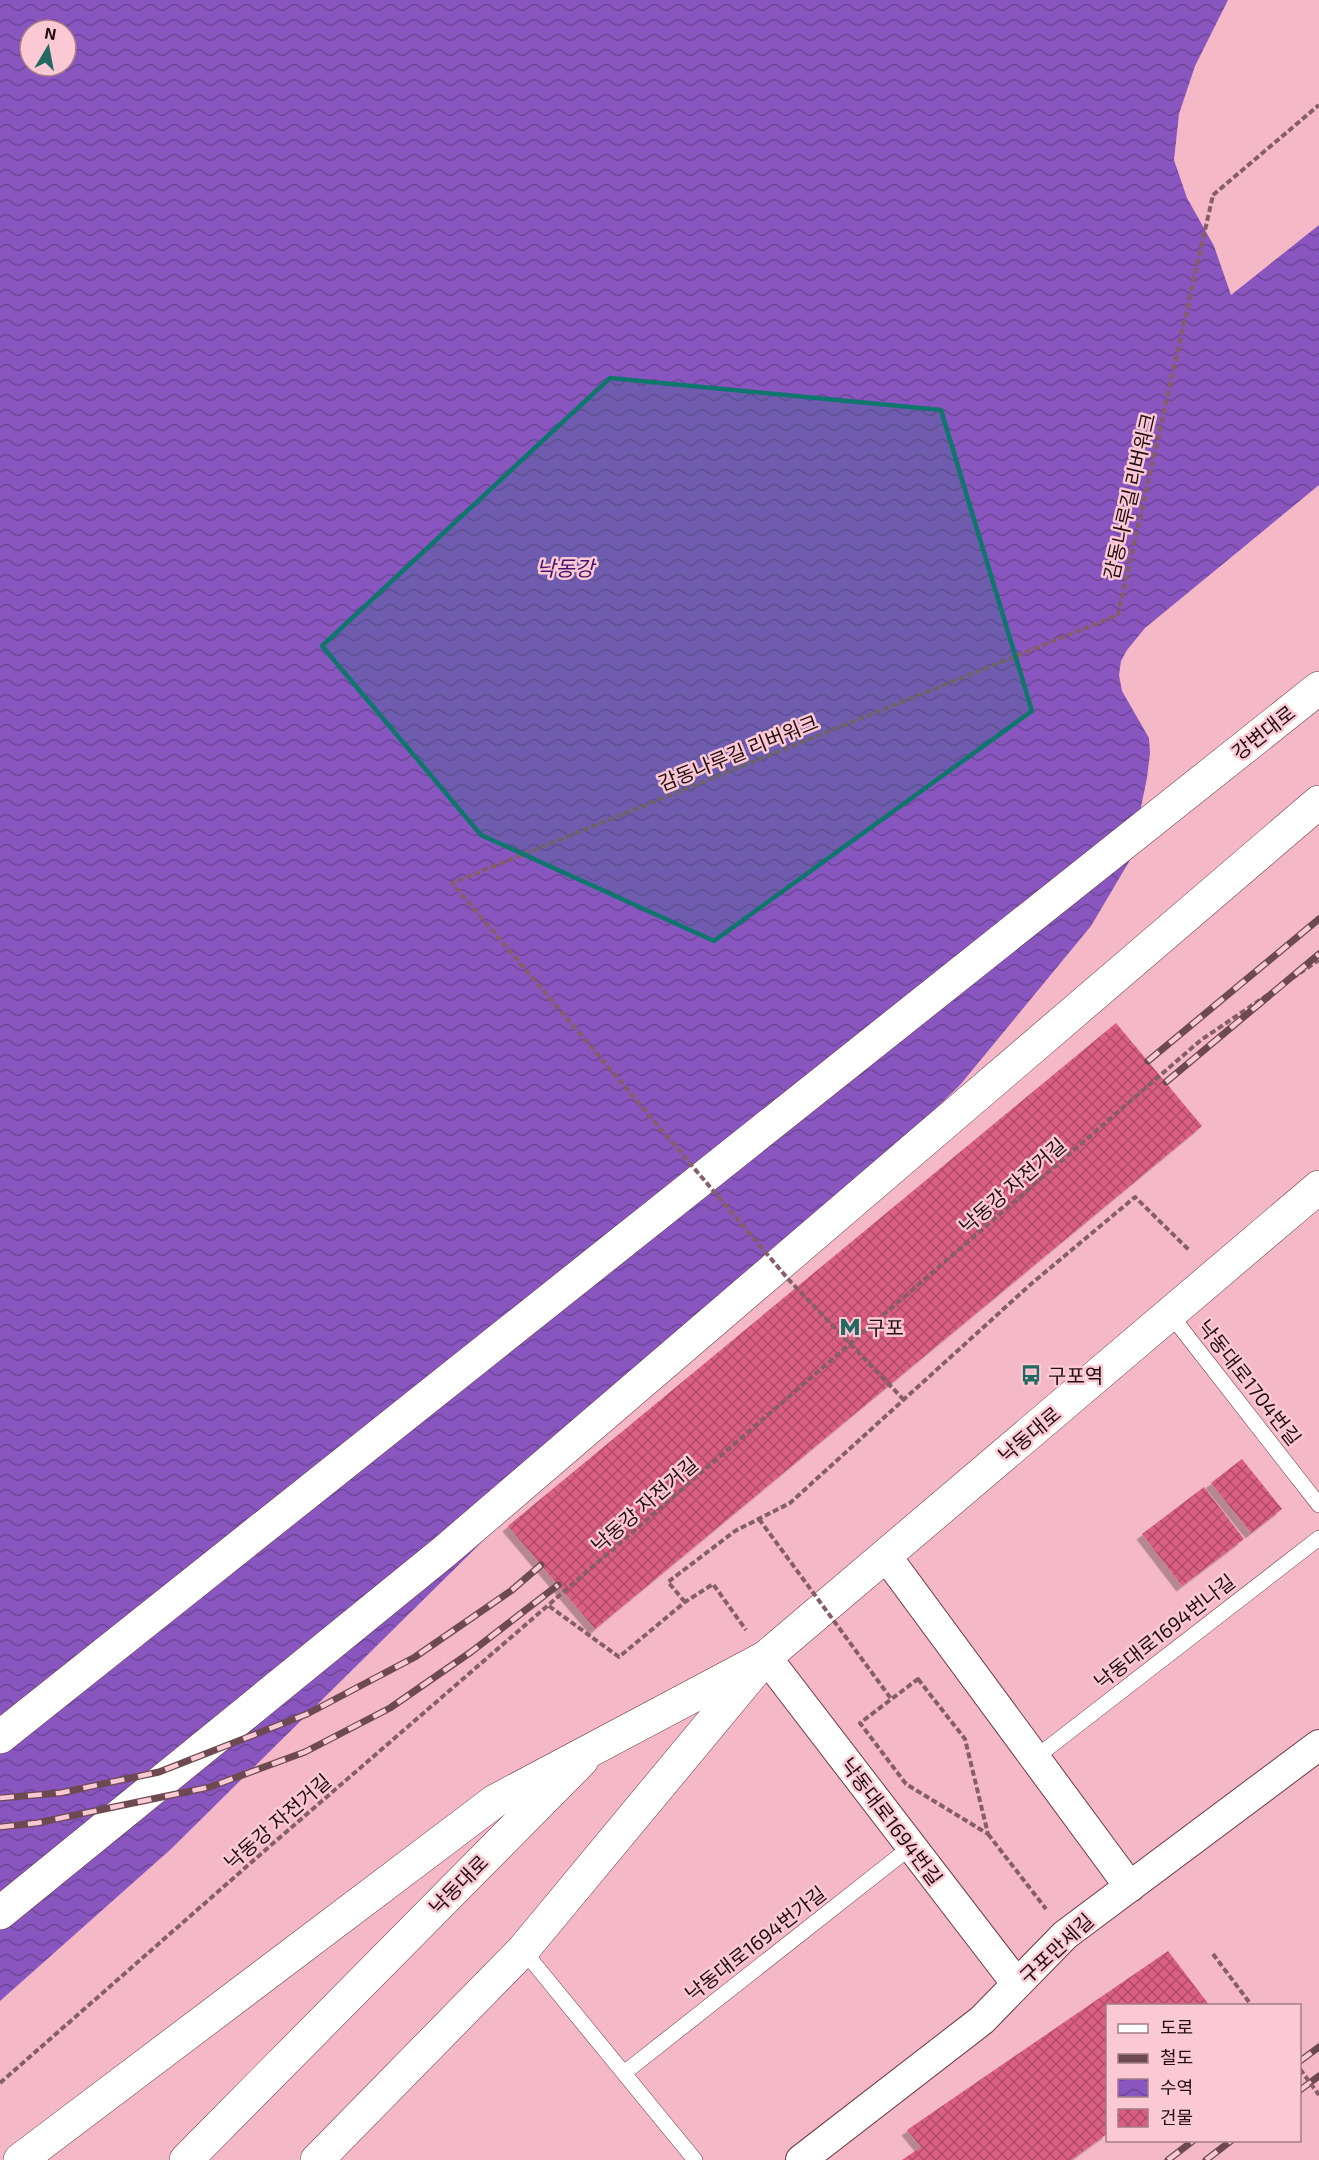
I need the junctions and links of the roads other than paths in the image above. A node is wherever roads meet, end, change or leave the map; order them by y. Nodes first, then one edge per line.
1 (1319, 688) edge
2 (1319, 802) edge
3 (1319, 1187) edge
4 (1170, 1314) junction
5 (1319, 1505) edge
6 (1319, 1538) edge
7 (886, 1556) junction
8 (766, 1657) junction
9 (0, 1737) edge
10 (1319, 1745) edge
11 (1035, 1758) junction
12 (912, 1846) junction
13 (1130, 1887) junction
14 (0, 1913) edge
15 (523, 1950) junction
16 (1017, 1984) junction
17 (624, 2073) junction
18 (20, 2160) edge
19 (186, 2160) edge
20 (317, 2160) edge
21 (695, 2160) edge
22 (801, 2160) edge

1 - 9 main road, 강변대로
2 - 14 main road
3 - 4 main road, 낙동대로
4 - 5 lane, 낙동대로1704번길
4 - 7 main road, 낙동대로
6 - 11 lane, 낙동대로1694번나길
7 - 8 main road, 낙동대로
7 - 11 street
8 - 12 street, 낙동대로1694번길
8 - 15 main road, 낙동대로
8 - 18 main road
8 - 19 main road, 낙동대로
10 - 13 street, 구포만세길
11 - 13 street
12 - 16 street, 낙동대로1694번길
12 - 17 lane, 낙동대로1694번가길
13 - 16 street, 구포만세길
15 - 17 lane
15 - 20 main road, 낙동대로
16 - 22 street, 구포만세길
17 - 21 lane

